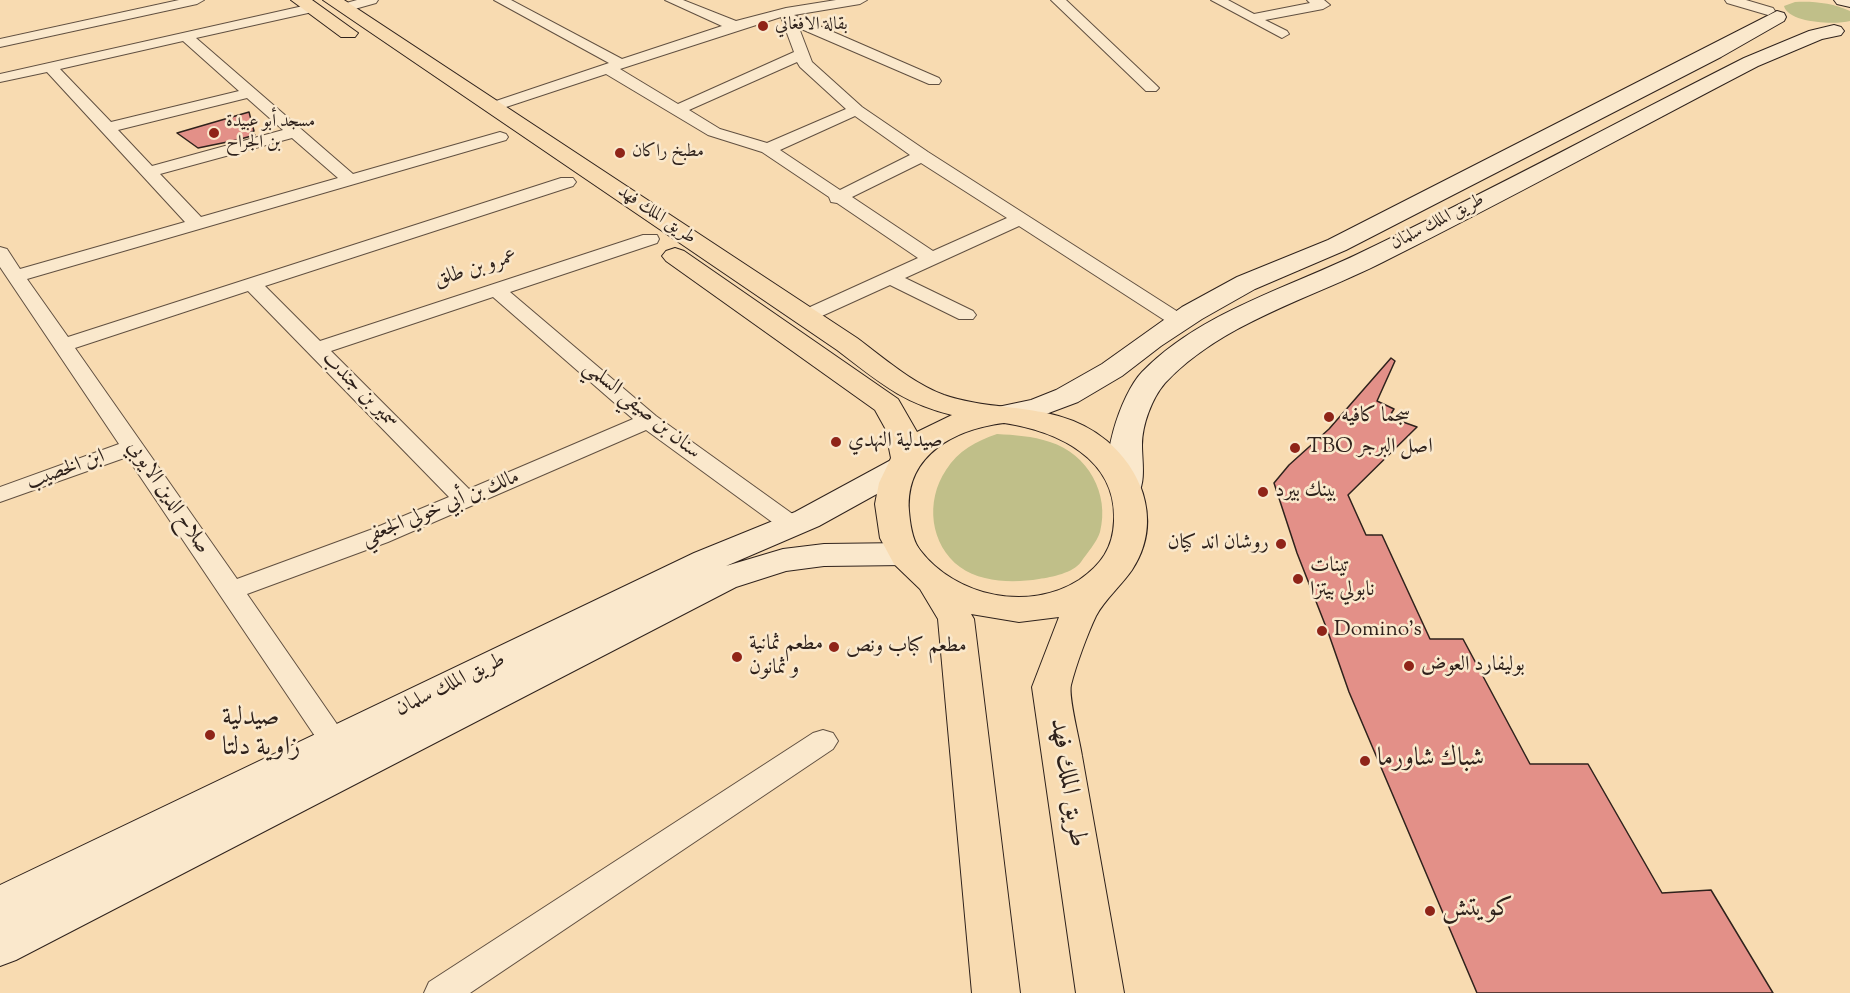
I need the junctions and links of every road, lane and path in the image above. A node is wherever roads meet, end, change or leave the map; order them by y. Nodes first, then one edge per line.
1 (197, 0) edge
2 (371, 0) edge
3 (501, 0) edge
4 (672, 0) edge
5 (860, 0) edge
6 (1058, 0) edge
7 (1218, 0) edge
8 (1314, 0) edge
9 (1732, 0) edge
10 (1843, 0) edge
11 (1850, 2) edge
12 (322, 4) edge
13 (1768, 7) edge
14 (787, 15) junction
15 (1252, 18) junction
16 (735, 26) junction
17 (1842, 32) edge
18 (1282, 34) dead end
19 (186, 36) junction
20 (0, 43) edge
21 (802, 54) junction
22 (614, 66) junction
23 (50, 67) junction
24 (0, 78) edge
25 (934, 81) dead end
26 (1151, 88) dead end
27 (250, 93) junction
28 (492, 107) junction
29 (676, 110) junction
30 (856, 110) junction
31 (107, 128) junction
32 (295, 132) junction
33 (500, 137) junction
34 (768, 149) junction
35 (922, 156) junction
36 (148, 172) junction
37 (350, 180) junction
38 (567, 182) junction
39 (837, 198) junction
40 (1020, 219) junction
41 (197, 224) junction
42 (650, 239) junction
43 (0, 253) edge
44 (932, 259) junction
45 (16, 276) junction
46 (890, 278) junction
47 (252, 284) junction
48 (495, 289) junction
49 (966, 315) dead end
50 (806, 316) junction
51 (1179, 321) junction
52 (63, 345) junction
53 (317, 349) junction
54 (995, 415) junction
55 (648, 421) junction
56 (132, 447) junction
57 (904, 462) junction
58 (1126, 487) junction
59 (0, 495) edge
60 (465, 499) junction
61 (792, 525) junction
62 (905, 554) junction
63 (934, 584) junction
64 (1100, 584) junction
65 (231, 591) junction
66 (823, 741) dead end
67 (335, 743) junction
68 (0, 906) edge
69 (0, 946) edge
70 (441, 993) edge
71 (996, 993) edge
72 (1100, 993) edge

1 - 20 street
2 - 12 street
3 - 22 street
4 - 16 street
5 - 14 street
6 - 26 street
7 - 15 street
8 - 15 street
9 - 13 street
10 - 11 main road
12 - 19 street
12 - 28 main road, طريق الملك فهد
12 - 33 main road, طريق الملك فهد
13 - 17 main road
13 - 51 main road, طريق الملك سلمان
14 - 16 street
14 - 21 street
14 - 25 street
15 - 18 street
16 - 22 street
17 - 58 main road, طريق الملك سلمان
19 - 23 street
19 - 27 street
21 - 29 street
21 - 30 street
22 - 28 street
22 - 29 street
23 - 24 street
23 - 31 street
27 - 31 street
27 - 32 street
28 - 50 main road, طريق الملك فهد
29 - 34 street
30 - 34 street
30 - 35 street
31 - 36 street
32 - 36 street
32 - 37 street
33 - 37 street
33 - 38 main road, طريق الملك فهد
34 - 39 street
35 - 39 street
35 - 40 street
36 - 41 street
37 - 41 street
38 - 42 main road, طريق الملك فهد
38 - 47 street
39 - 44 street
40 - 44 street
40 - 51 street
41 - 45 street
42 - 48 street, عمرو بن طلق
42 - 57 main road, طريق الملك فهد
43 - 45 street, صلاح الدين الايوبي
44 - 46 street
45 - 52 street, صلاح الدين الايوبي
46 - 49 street
46 - 50 street
47 - 52 street
47 - 53 street, سمير بن جندب
48 - 53 street, عمرو بن طلق
48 - 55 street, سنان بن صيفي السلمي
50 - 54 main road, طريق الملك فهد
51 - 54 main road, طريق الملك سلمان
52 - 56 street, صلاح الدين الايوبي
53 - 60 street, سمير بن جندب
54 - 57 main road
54 - 58 main road, طريق الملك فهد
55 - 60 street, مالك بن أبي خولي الجعفي
55 - 61 street, سنان بن صيفي السلمي
56 - 59 street, ابن الخصيب
56 - 65 street, صلاح الدين الايوبي
57 - 61 main road, طريق الملك سلمان
57 - 62 main road
58 - 64 main road, طريق الملك فهد
60 - 65 street, مالك بن أبي خولي الجعفي
61 - 67 main road, طريق الملك سلمان
62 - 63 main road
62 - 69 main road, طريق الملك سلمان
63 - 64 main road
63 - 71 main road
64 - 72 main road, طريق الملك فهد
65 - 67 street, صلاح الدين الايوبي
66 - 70 street
67 - 68 main road, طريق الملك سلمان

